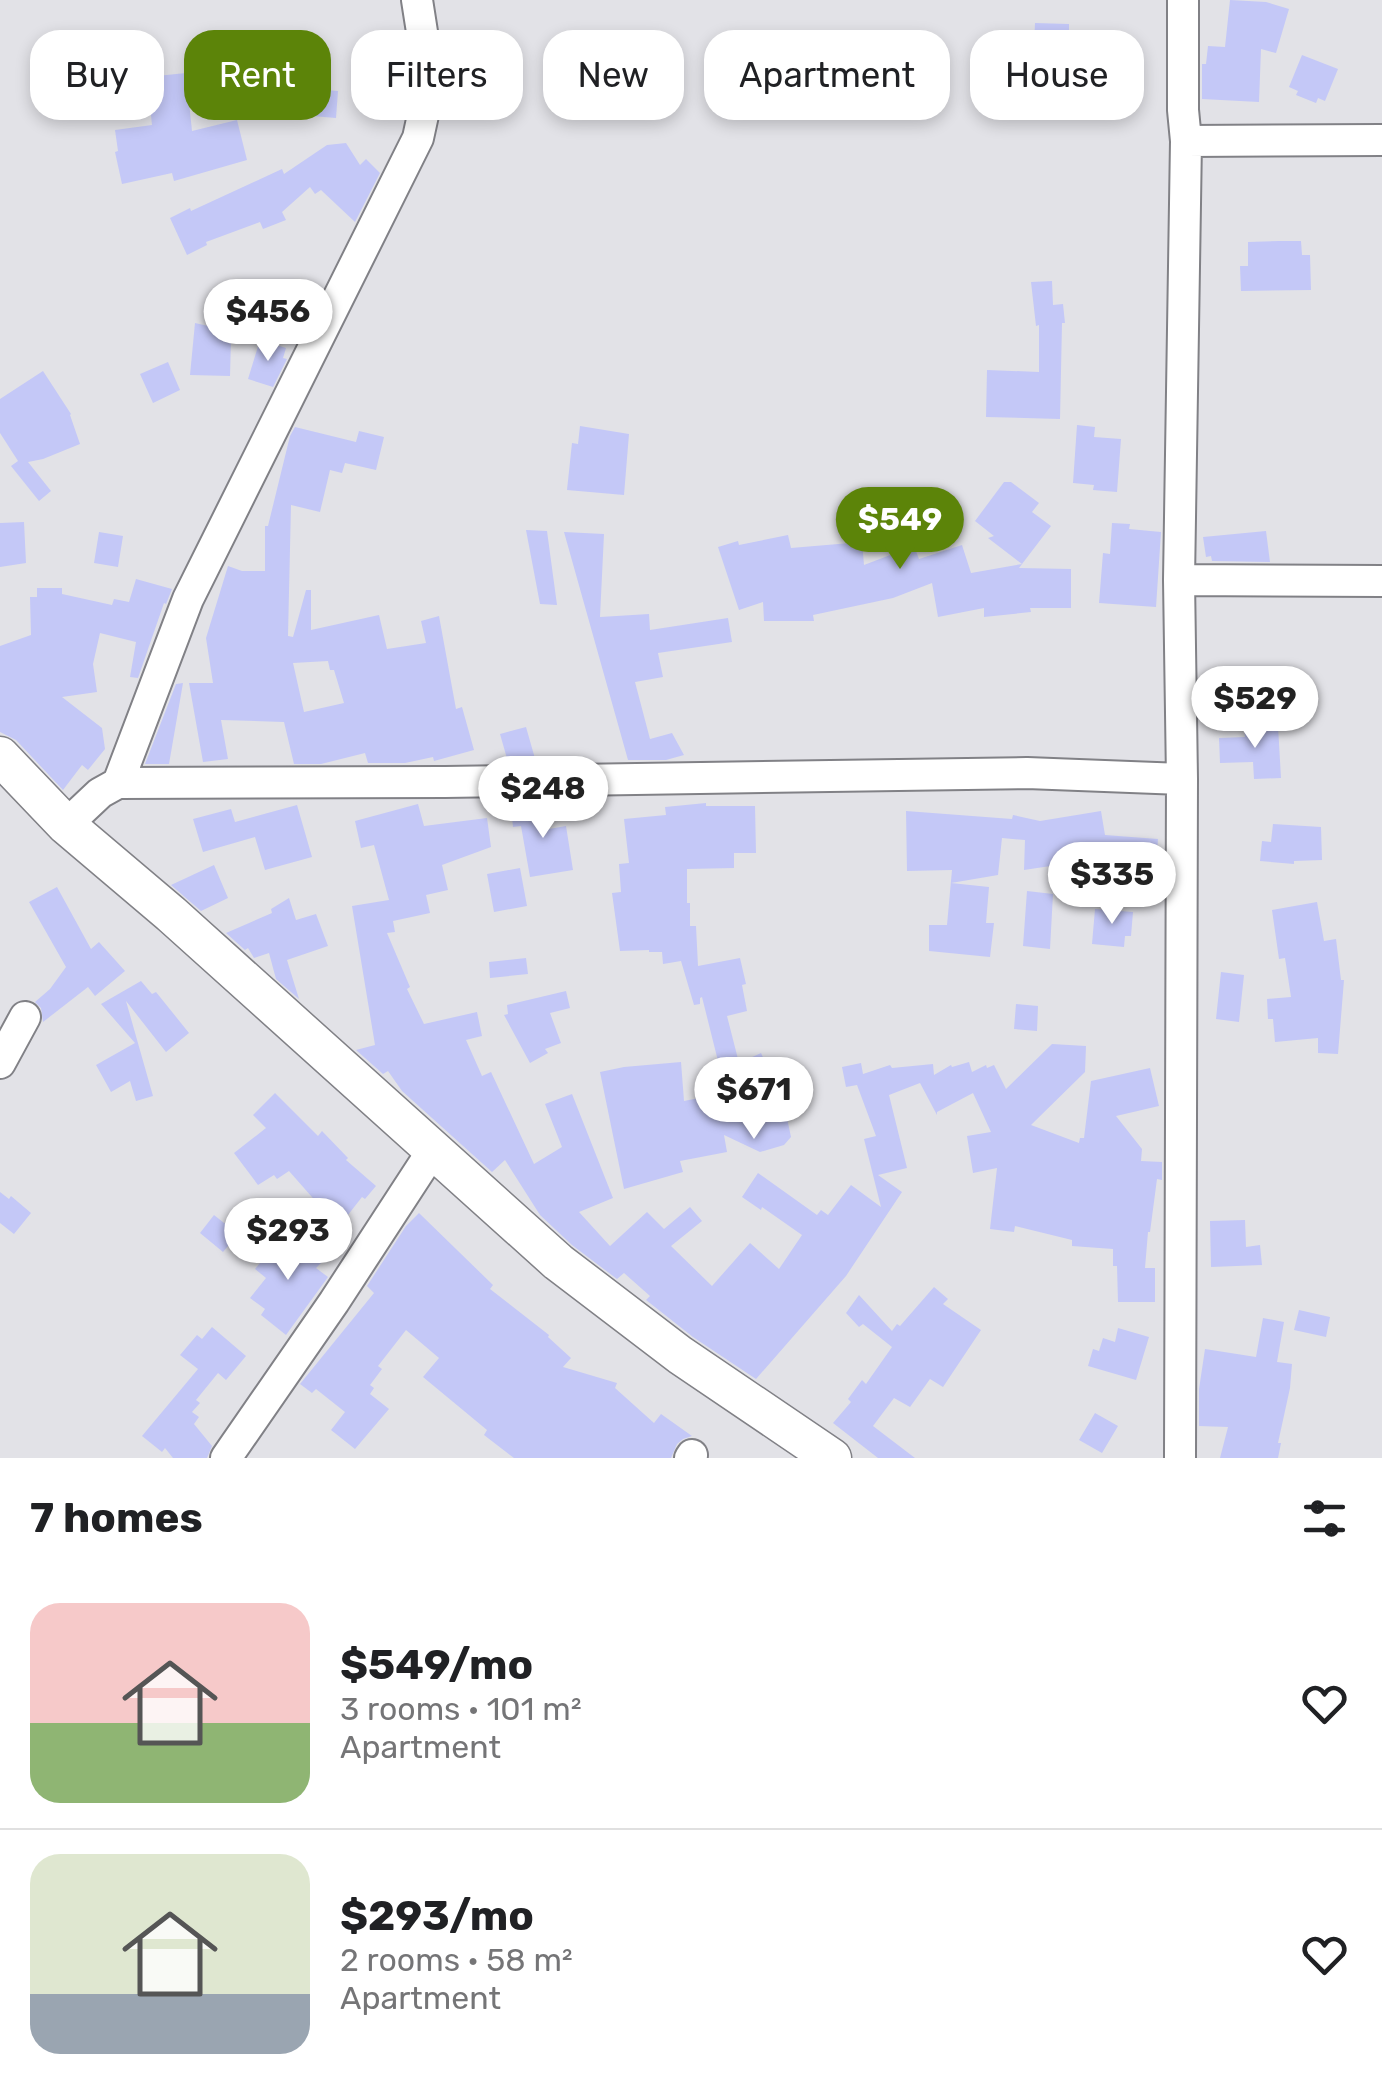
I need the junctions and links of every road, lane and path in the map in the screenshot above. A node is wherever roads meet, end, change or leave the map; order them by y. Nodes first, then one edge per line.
1 (417, 0) edge
2 (1182, 0) edge
3 (1382, 140) edge
4 (1186, 141) junction
5 (1179, 580) junction
6 (1382, 581) edge
7 (0, 756) edge
8 (1182, 779) junction
9 (118, 783) junction
10 (66, 824) junction
11 (25, 1016) dead end
12 (0, 1063) edge
13 (433, 1150) junction
14 (232, 1455) edge
15 (832, 1458) edge
16 (1180, 1458) edge

1 - 9 street
2 - 4 street
3 - 4 street
4 - 5 street
5 - 6 street
5 - 8 street
7 - 10 main road
8 - 9 street
8 - 16 street
9 - 10 street
10 - 13 main road
11 - 12 street
13 - 14 street
13 - 15 main road

